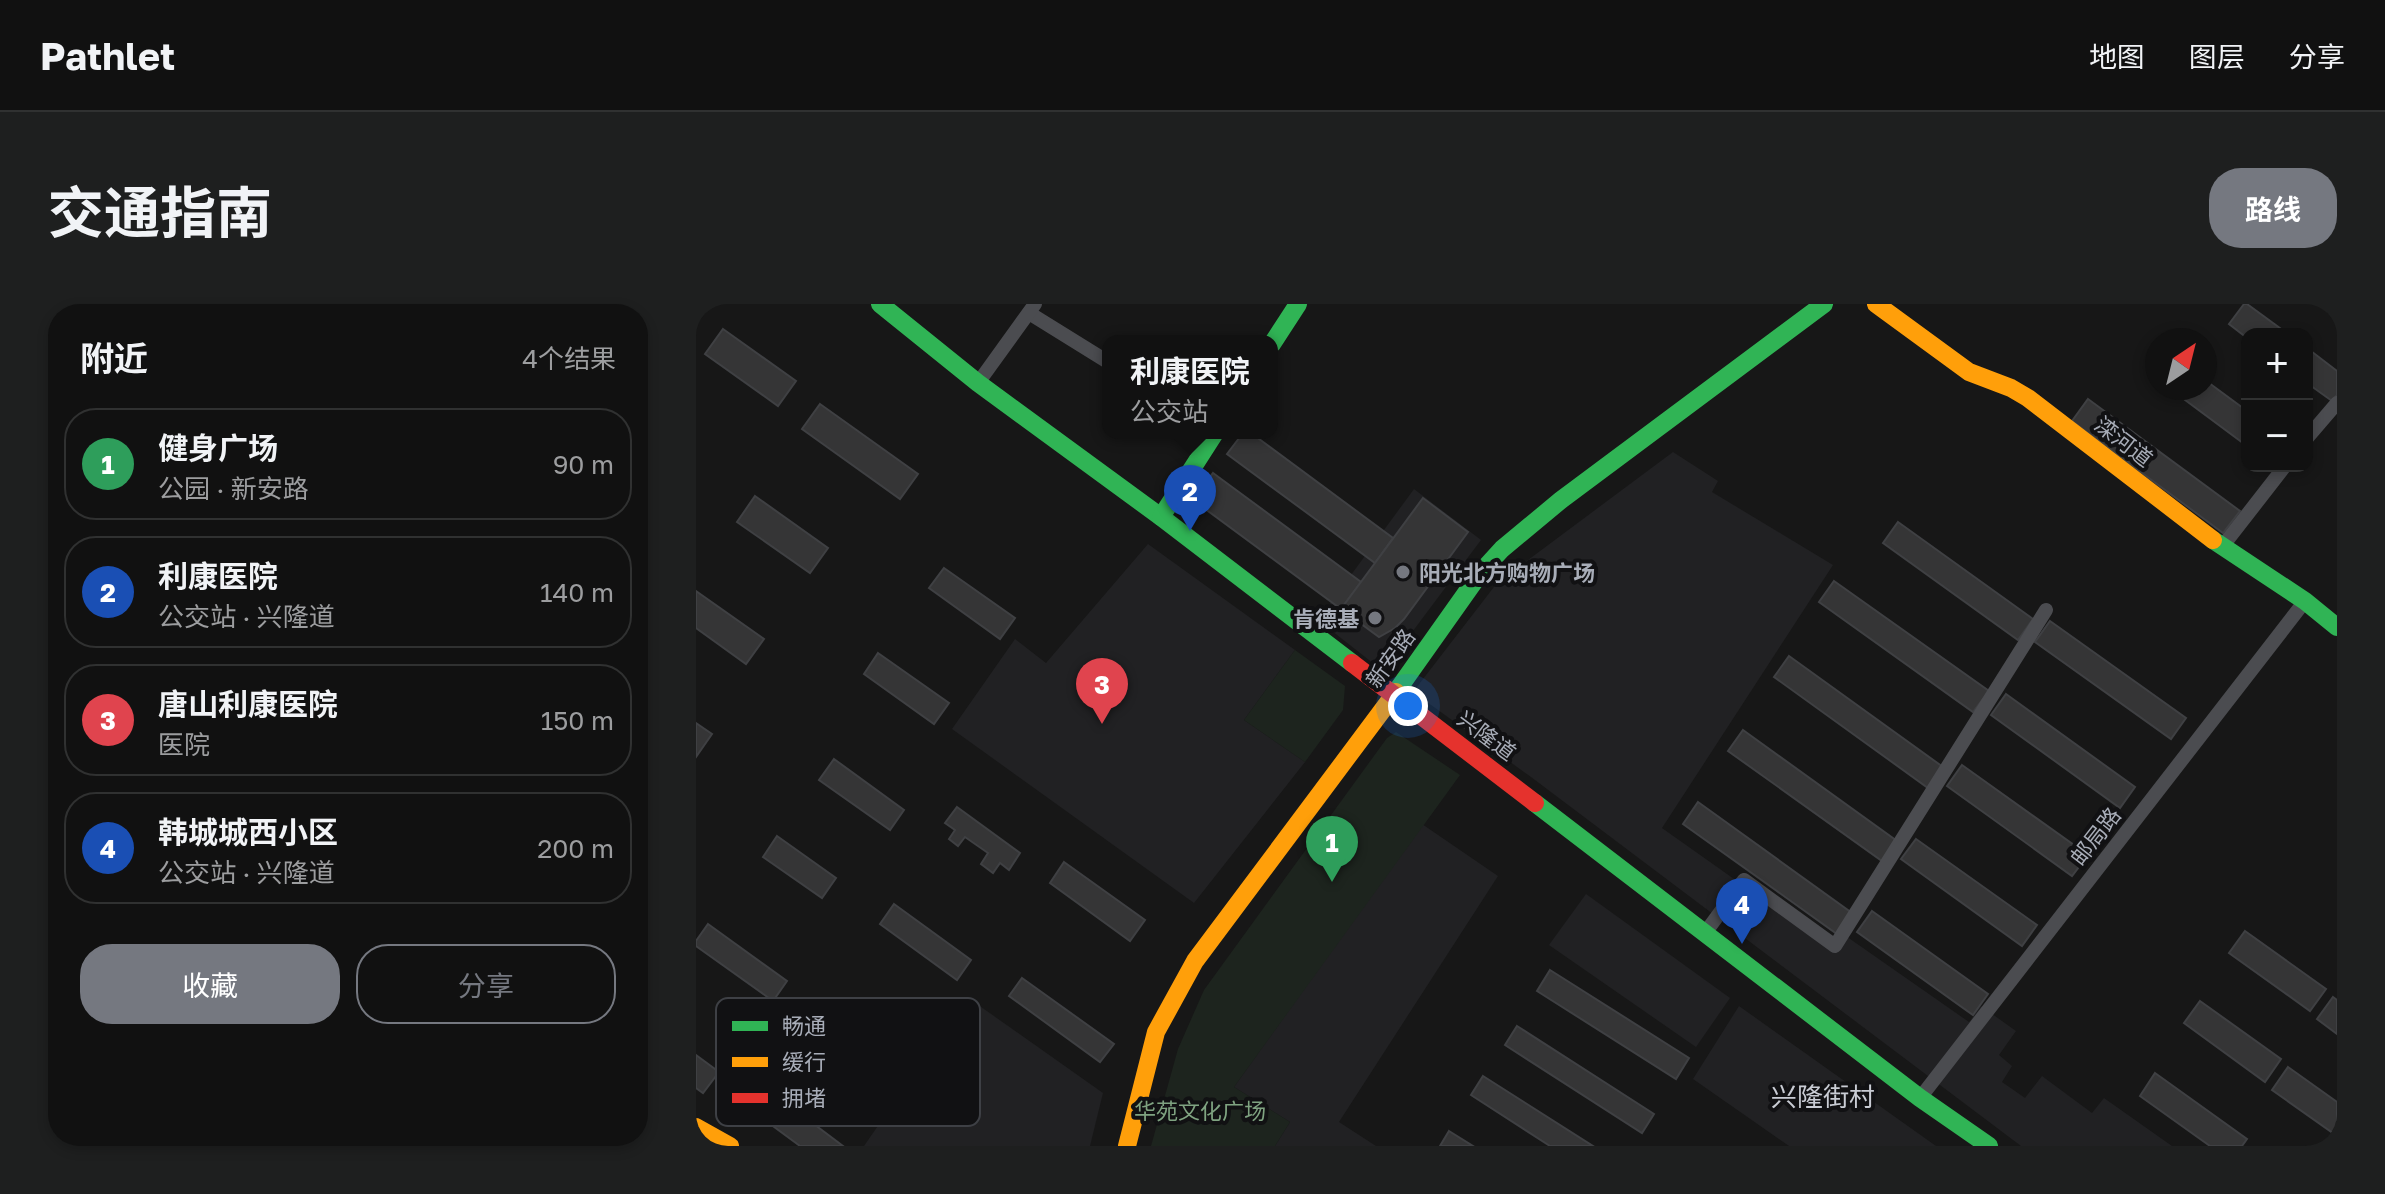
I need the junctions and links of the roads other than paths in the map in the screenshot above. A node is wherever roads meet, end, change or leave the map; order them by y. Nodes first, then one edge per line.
1 (880, 304) edge
2 (1298, 304) edge
3 (1808, 304) edge
4 (1824, 304) edge
5 (1876, 304) edge
6 (1032, 309) edge
7 (1278, 335) edge
8 (1102, 358) edge
9 (978, 383) junction
10 (2337, 403) edge
11 (2313, 431) edge
12 (1211, 439) edge
13 (2280, 472) edge
14 (1161, 517) junction
15 (2222, 547) junction
16 (2305, 601) junction
17 (2046, 610) dead end
18 (2337, 627) edge
19 (1390, 692) junction
20 (1705, 933) junction
21 (1920, 1098) junction
22 (696, 1127) edge
23 (730, 1146) edge
24 (1117, 1146) edge
25 (1127, 1146) edge
26 (1989, 1146) edge

1 - 9 main road, 兴隆道
2 - 7 main road
3 - 19 main road, 新安路
4 - 19 main road, 新安路
5 - 15 main road, 滦河道
6 - 8 street
6 - 9 street
9 - 14 main road, 兴隆道
10 - 11 street
12 - 14 main road
13 - 15 street
14 - 19 main road, 兴隆道
15 - 16 main road, 滦河道
16 - 18 main road, 滦河道
16 - 21 street, 邮局路
17 - 20 street
19 - 20 main road, 兴隆道
19 - 24 main road, 新安路
19 - 25 main road, 新安路
20 - 21 main road, 兴隆道
21 - 26 main road, 兴隆道
22 - 23 main road

